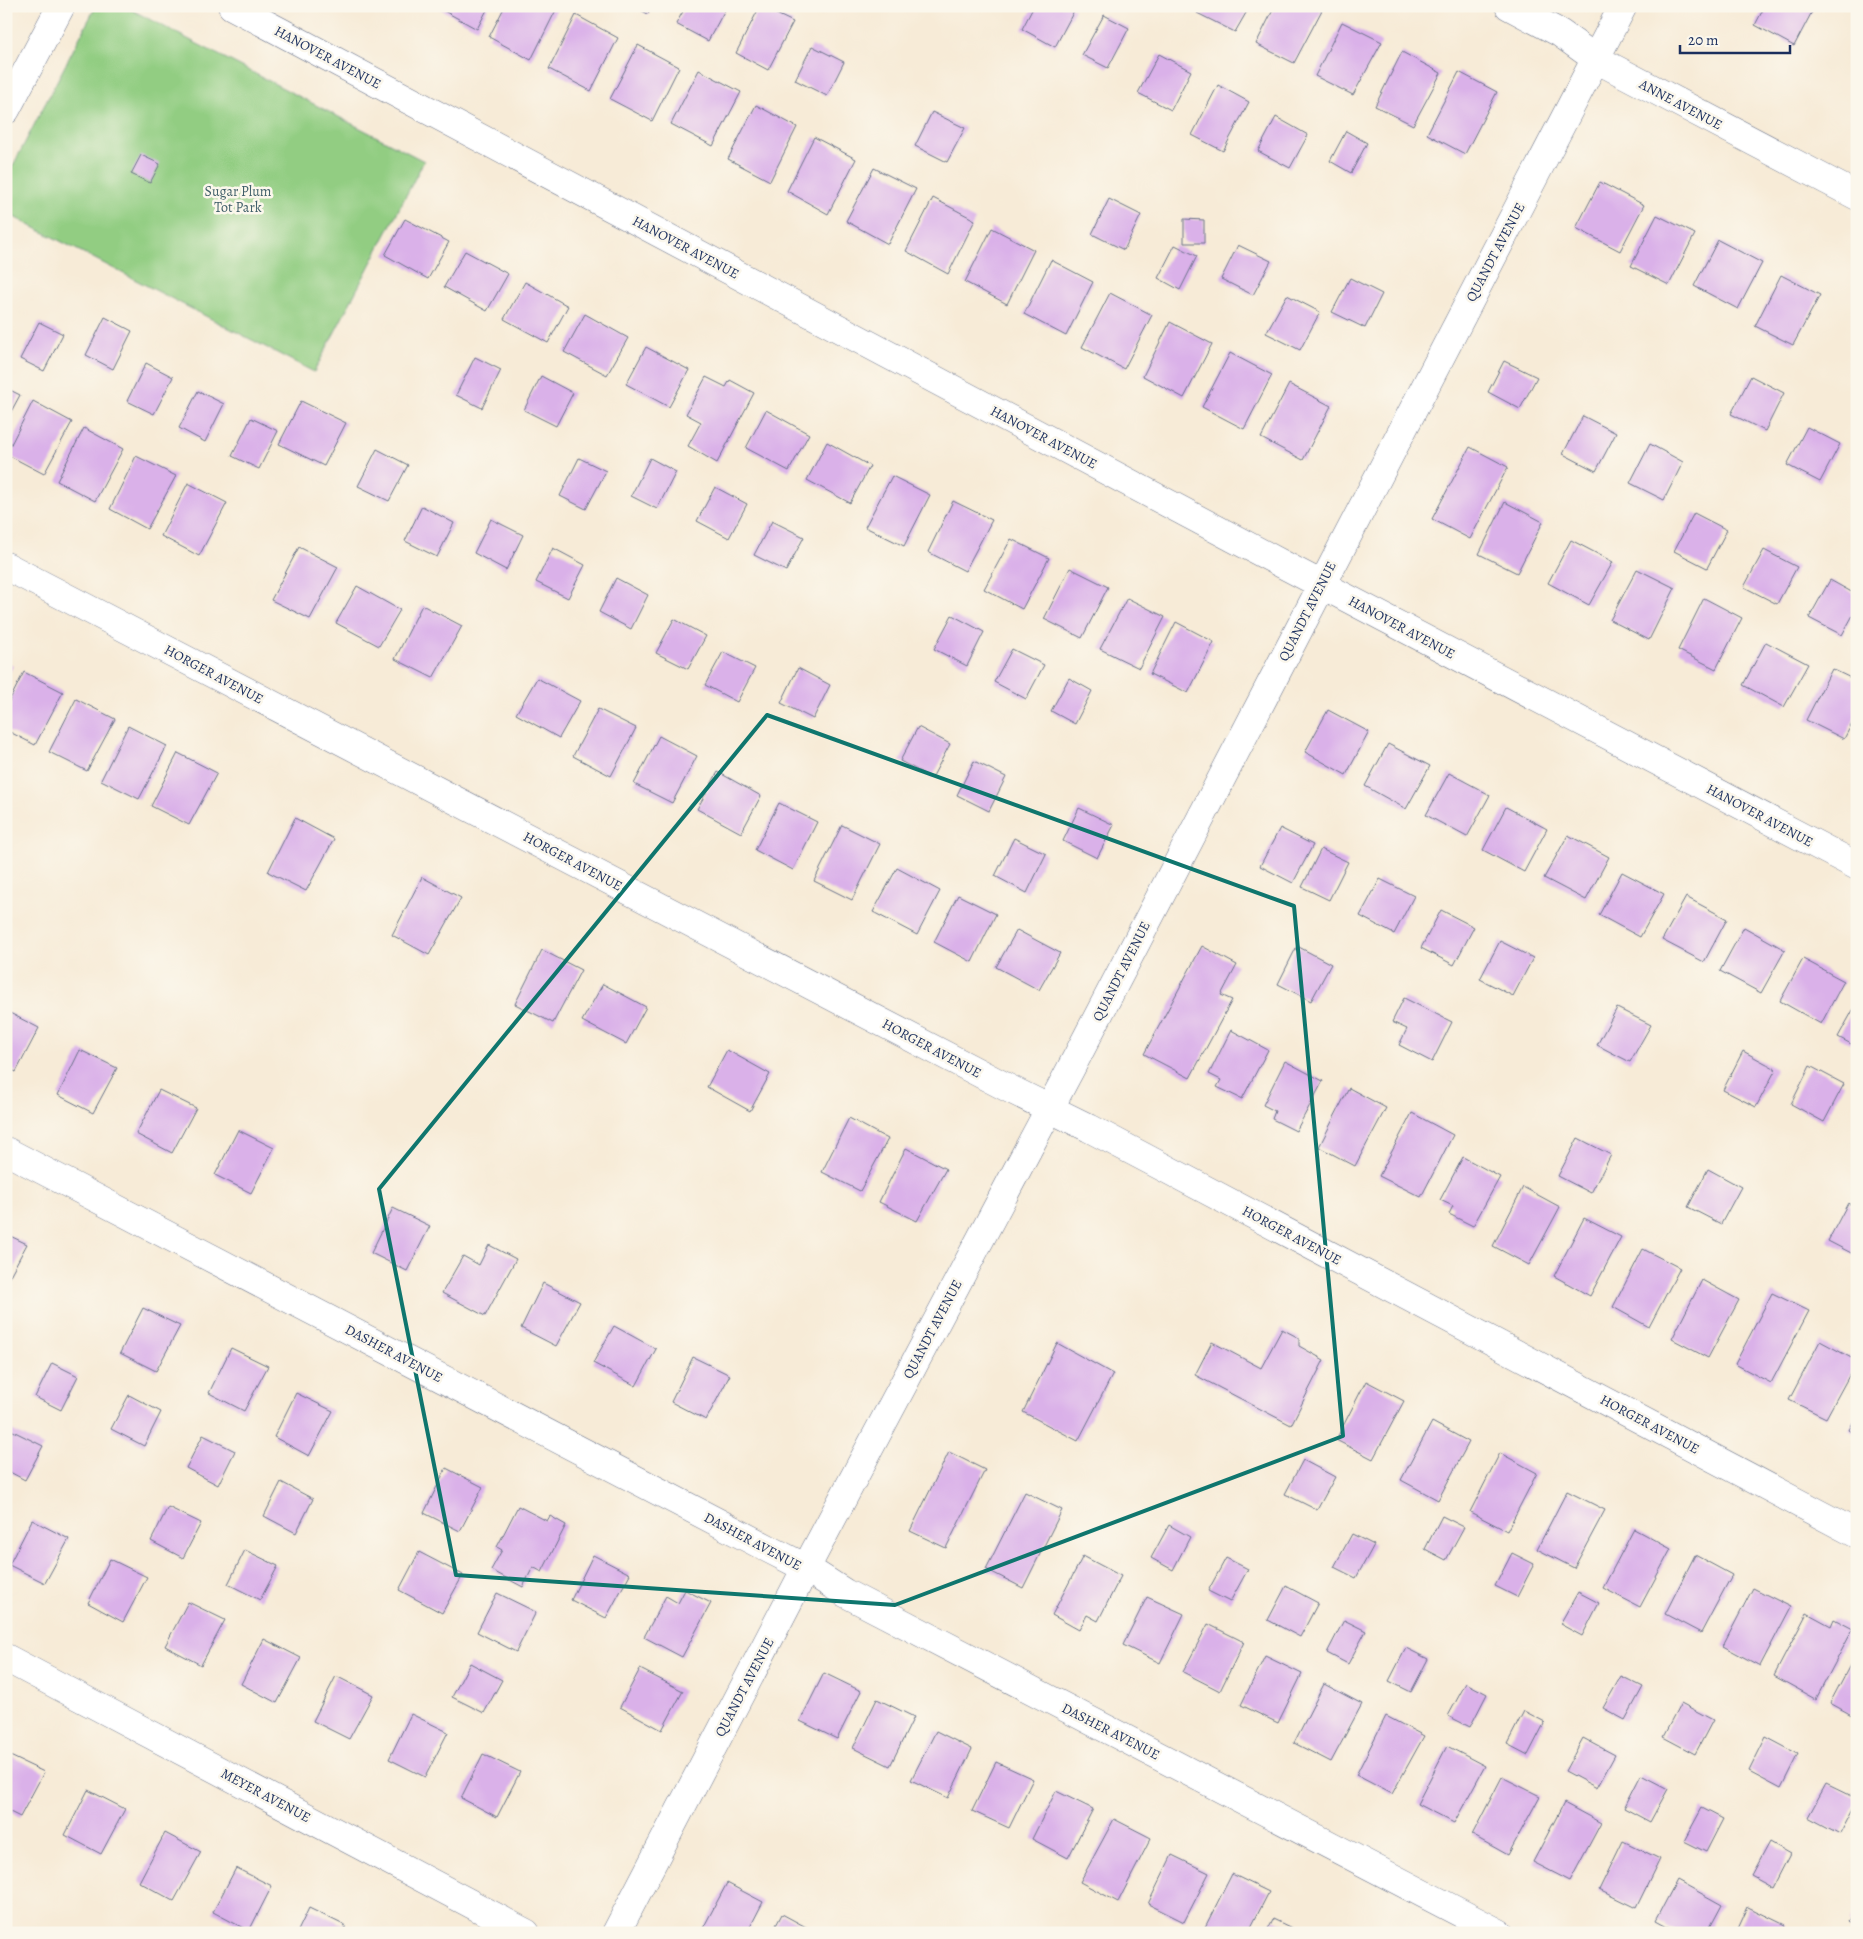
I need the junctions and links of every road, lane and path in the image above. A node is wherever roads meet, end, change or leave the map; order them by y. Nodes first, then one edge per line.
1 (61, 6) edge
2 (232, 6) edge
3 (1509, 6) edge
4 (1623, 6) edge
5 (1596, 59) junction
6 (6, 110) edge
7 (1857, 196) edge
8 (6, 566) edge
9 (1321, 584) junction
10 (1857, 866) edge
11 (1050, 1108) junction
12 (6, 1151) edge
13 (1857, 1534) edge
14 (806, 1568) junction
15 (6, 1658) edge
16 (526, 1933) edge
17 (616, 1933) edge
18 (1498, 1933) edge

1 - 6 street
2 - 9 street, HANOVER AVENUE
3 - 5 street, ANNE AVENUE
4 - 5 street, QUANDT AVENUE
5 - 7 street, ANNE AVENUE
5 - 9 street, QUANDT AVENUE
8 - 11 street, HORGER AVENUE
9 - 10 street, HANOVER AVENUE
9 - 11 street, QUANDT AVENUE
11 - 13 street, HORGER AVENUE
11 - 14 street, QUANDT AVENUE
12 - 14 street, DASHER AVENUE
14 - 17 street, QUANDT AVENUE
14 - 18 street, DASHER AVENUE
15 - 16 street, MEYER AVENUE

